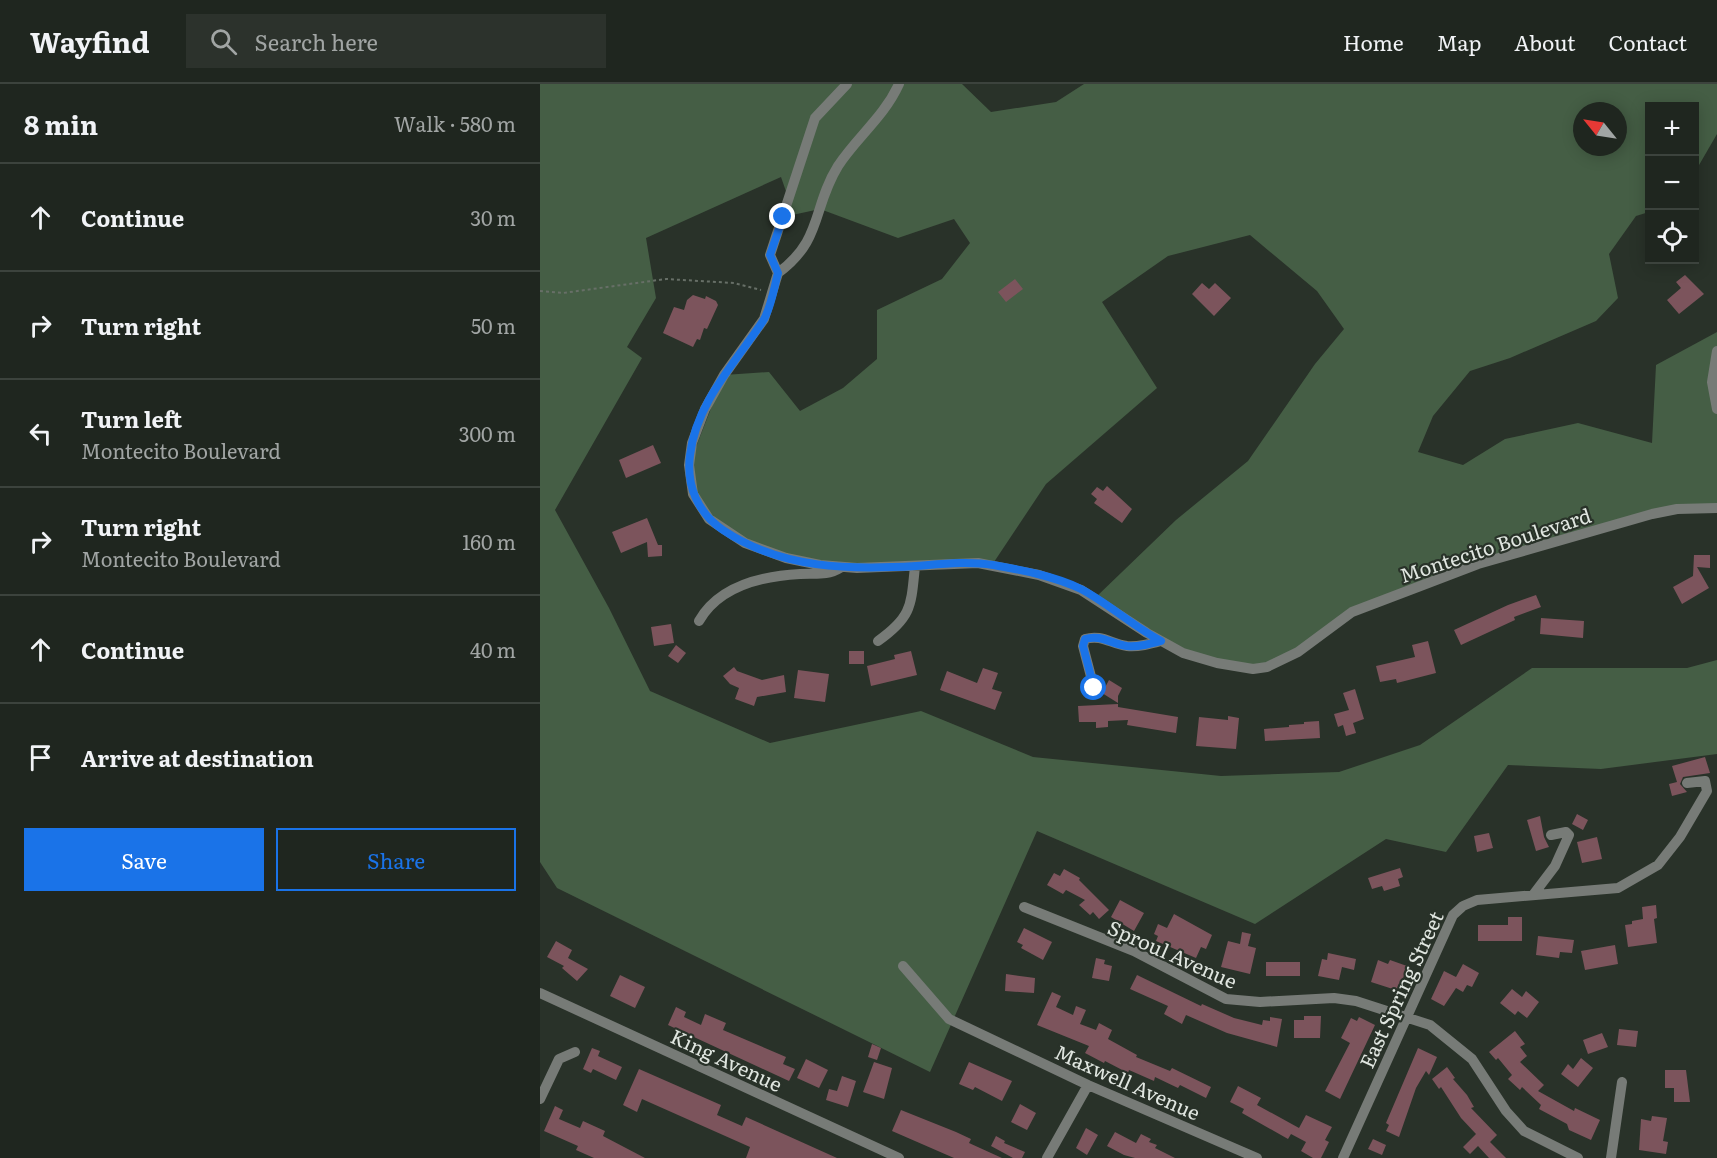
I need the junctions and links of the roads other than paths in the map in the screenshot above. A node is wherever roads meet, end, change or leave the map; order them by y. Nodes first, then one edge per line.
1 (847, 84) edge
2 (898, 84) edge
3 (778, 273) junction
4 (1717, 351) edge
5 (1717, 409) edge
6 (1717, 508) edge
7 (915, 566) junction
8 (840, 568) junction
9 (699, 621) dead end
10 (878, 641) dead end
11 (1161, 641) junction
12 (1094, 688) dead end
13 (1687, 783) dead end
14 (1551, 835) dead end
15 (1533, 895) junction
16 (1024, 907) dead end
17 (903, 966) dead end
18 (540, 993) edge
19 (1405, 1017) junction
20 (575, 1052) dead end
21 (1622, 1082) dead end
22 (1088, 1085) junction
23 (540, 1099) edge
24 (899, 1158) edge
25 (1047, 1158) edge
26 (1257, 1158) edge
27 (1343, 1158) edge
28 (1578, 1158) edge
29 (1611, 1158) edge

1 - 3 street
2 - 3 street
3 - 8 street, Montecito Boulevard
4 - 5 street
6 - 11 street, Montecito Boulevard
7 - 8 street, Montecito Boulevard
7 - 10 street
7 - 11 street, Montecito Boulevard
8 - 9 street
11 - 12 street
13 - 15 street, East Spring Street
14 - 15 street
15 - 19 street, East Spring Street
16 - 19 street, Sproul Avenue
17 - 22 street, Maxwell Avenue
18 - 24 street, King Avenue
19 - 27 street, East Spring Street
19 - 28 street, Sproul Avenue
20 - 23 street
21 - 29 street
22 - 25 street
22 - 26 street, Maxwell Avenue

